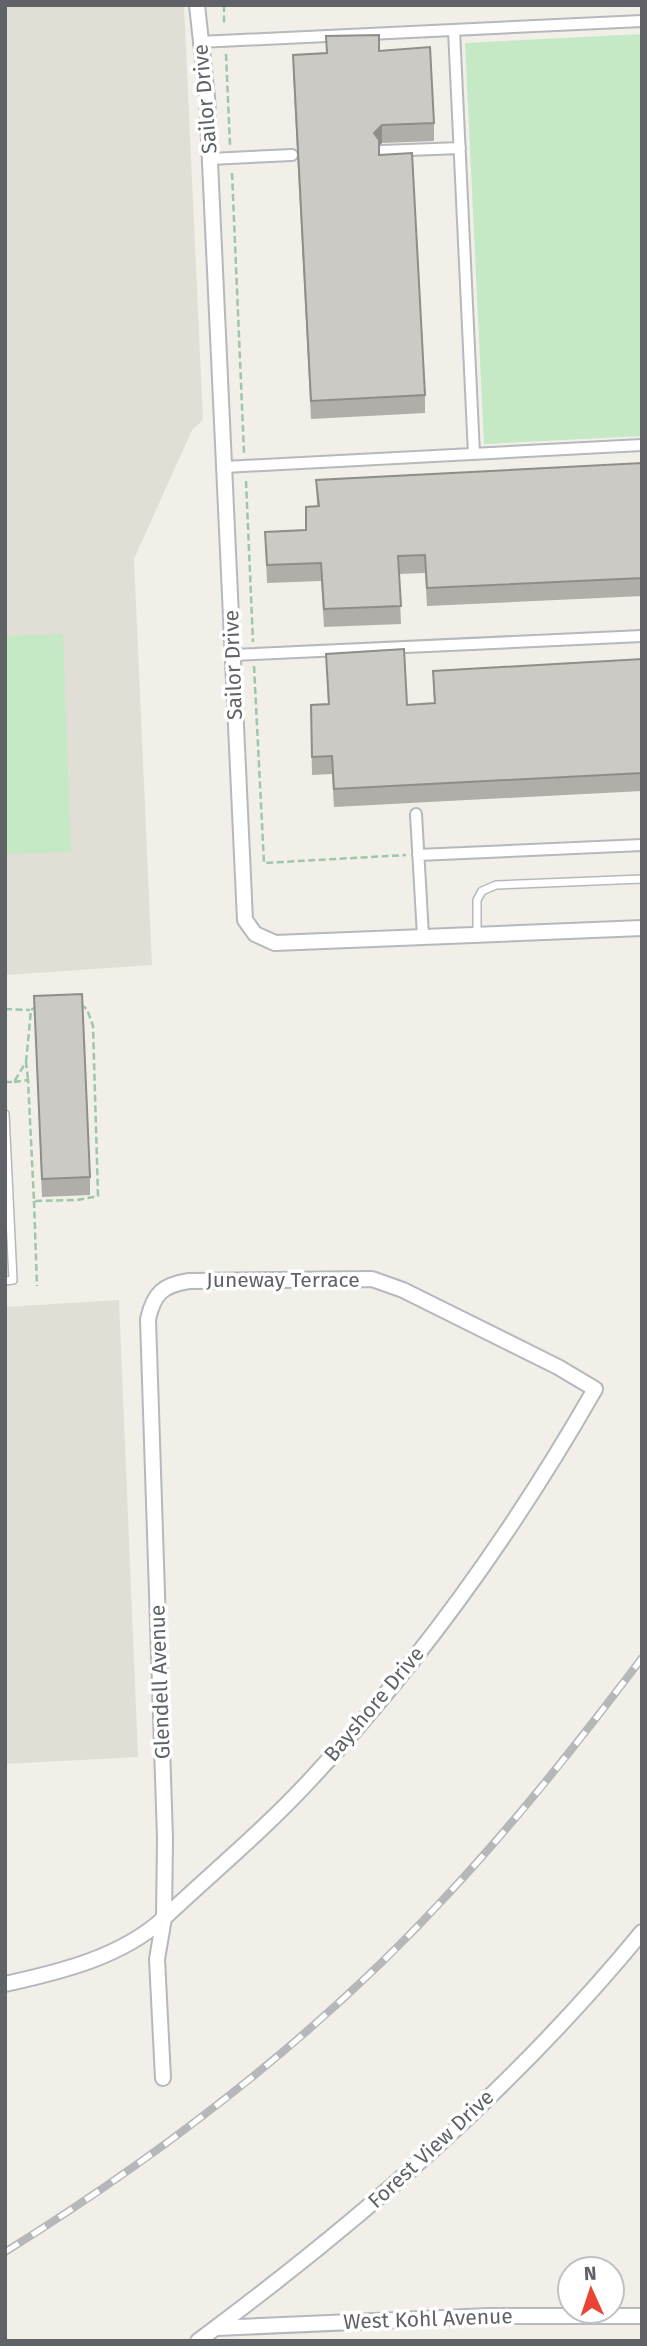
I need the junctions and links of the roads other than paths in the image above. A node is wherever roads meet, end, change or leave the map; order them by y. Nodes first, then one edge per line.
1 (197, 5) edge
2 (642, 21) edge
3 (454, 30) junction
4 (199, 42) junction
5 (460, 148) junction
6 (382, 151) edge
7 (292, 155) dead end
8 (210, 159) junction
9 (642, 445) edge
10 (474, 454) junction
11 (225, 467) junction
12 (642, 636) edge
13 (233, 654) junction
14 (416, 814) dead end
15 (642, 845) edge
16 (418, 855) junction
17 (642, 878) edge
18 (642, 928) edge
19 (477, 934) junction
20 (423, 936) junction
21 (5, 1114) edge
22 (5, 1281) edge
23 (163, 1289) joint
24 (517, 1346) joint
25 (164, 1918) junction
26 (642, 1932) edge
27 (5, 1984) edge
28 (163, 2078) dead end
29 (642, 2316) edge
30 (215, 2328) junction
31 (198, 2341) edge

1 - 4 street, Sailor Drive
2 - 3 street
3 - 4 street
3 - 5 street
4 - 8 street, Sailor Drive
5 - 6 street
5 - 10 street
7 - 8 street
8 - 11 street, Sailor Drive
9 - 10 street
10 - 11 street
11 - 13 street, Sailor Drive
12 - 13 street
13 - 20 street, Sailor Drive
14 - 16 street
15 - 16 street
16 - 20 street
17 - 19 lane
18 - 19 street, Sailor Drive
19 - 20 street, Sailor Drive
21 - 22 lane
23 - 24 street, Juneway Terrace
23 - 25 street, Glendell Avenue
24 - 25 street, Bayshore Drive
25 - 27 street, Bayshore Drive
25 - 28 street, Glendell Avenue
26 - 30 street, Forest View Drive
29 - 30 street, West Kohl Avenue
30 - 31 street, Forest View Drive

